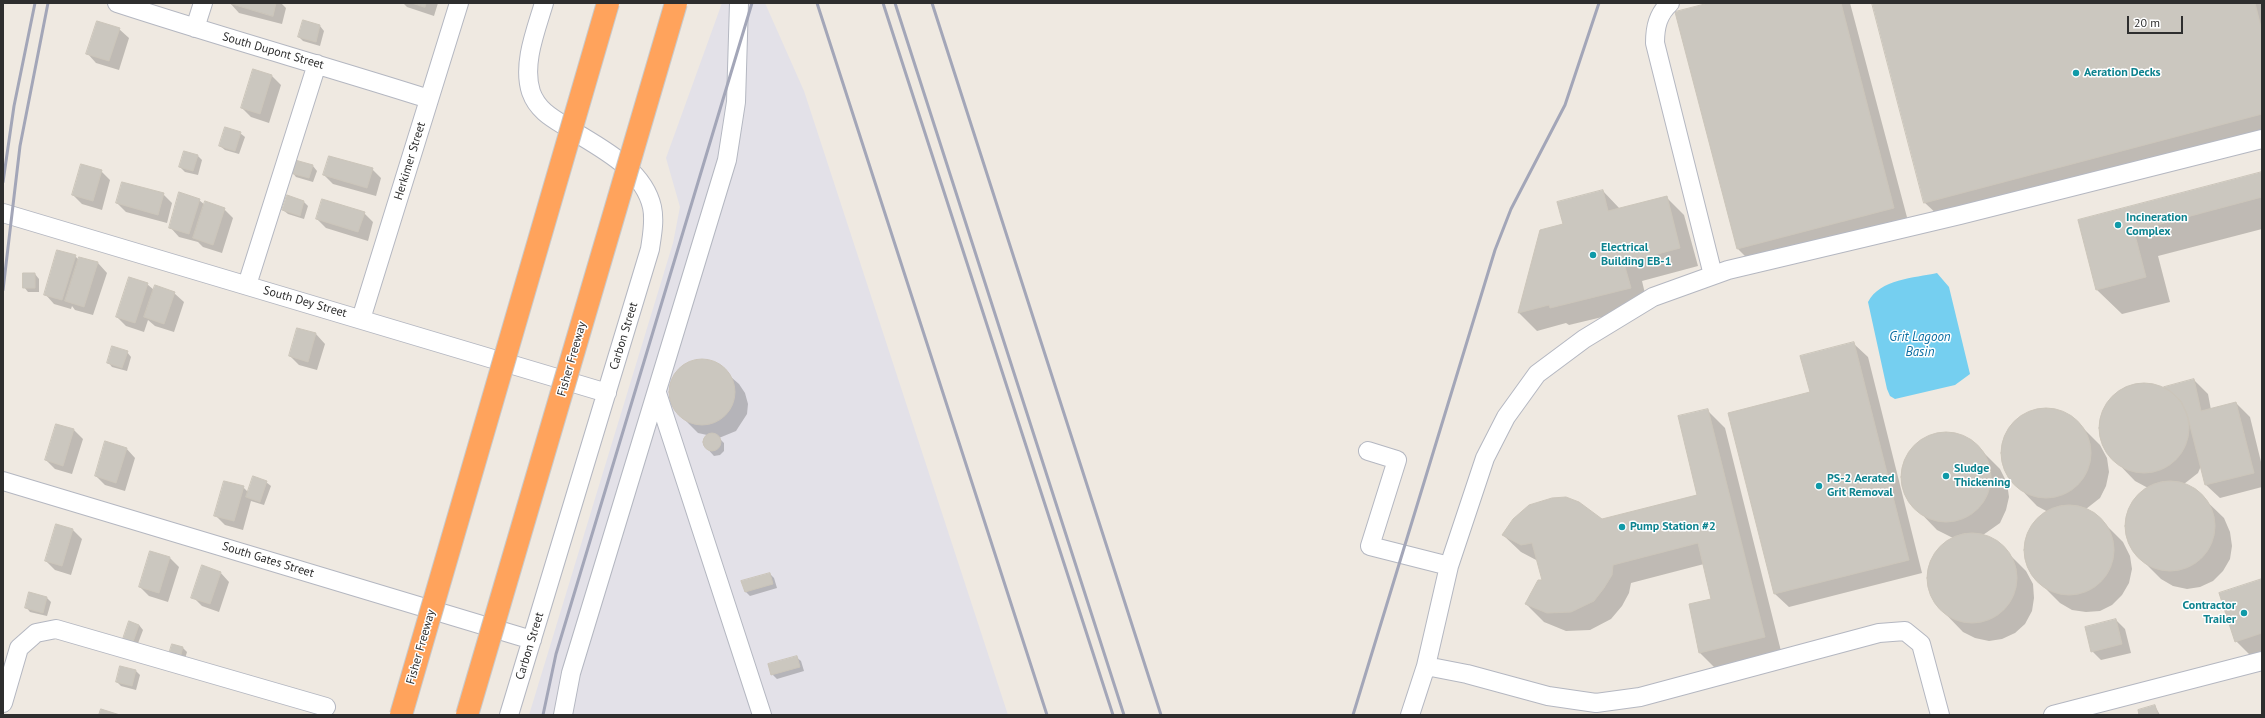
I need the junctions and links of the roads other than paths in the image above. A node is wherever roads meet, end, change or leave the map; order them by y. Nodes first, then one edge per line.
1 (117, 3) edge
2 (203, 3) edge
3 (459, 3) edge
4 (544, 3) edge
5 (608, 3) edge
6 (676, 3) edge
7 (738, 3) edge
8 (1670, 3) edge
9 (195, 28) junction
10 (317, 64) junction
11 (429, 99) junction
12 (2262, 139) edge
13 (3, 213) edge
14 (1713, 275) junction
15 (247, 285) junction
16 (361, 319) junction
17 (657, 392) junction
18 (607, 393) junction
19 (1368, 451) dead end
20 (3, 481) edge
21 (1449, 566) junction
22 (532, 640) junction
23 (2262, 661) edge
24 (1426, 666) junction
25 (3, 703) edge
26 (326, 707) dead end
27 (401, 715) edge
28 (467, 715) edge
29 (509, 715) edge
30 (563, 715) edge
31 (762, 715) edge
32 (1410, 715) edge
33 (1940, 715) edge
34 (2053, 715) edge

1 - 9 street, South Dupont Street
2 - 9 street
3 - 11 street, Herkimer Street
4 - 18 street, Carbon Street
5 - 27 highway, Fisher Freeway, bridge
6 - 28 highway, Fisher Freeway, bridge
7 - 17 street
8 - 14 street
9 - 10 street, South Dupont Street
10 - 11 street, South Dupont Street
10 - 15 street
11 - 16 street, Herkimer Street
12 - 14 street
13 - 15 street, South Dey Street
14 - 21 street
15 - 16 street, South Dey Street
16 - 18 street, South Dey Street
17 - 30 street
17 - 31 street
18 - 22 street, Carbon Street
19 - 21 street
20 - 22 street, South Gates Street
21 - 24 street
22 - 29 street, Carbon Street
23 - 34 street
24 - 32 street
24 - 33 street
25 - 26 street

